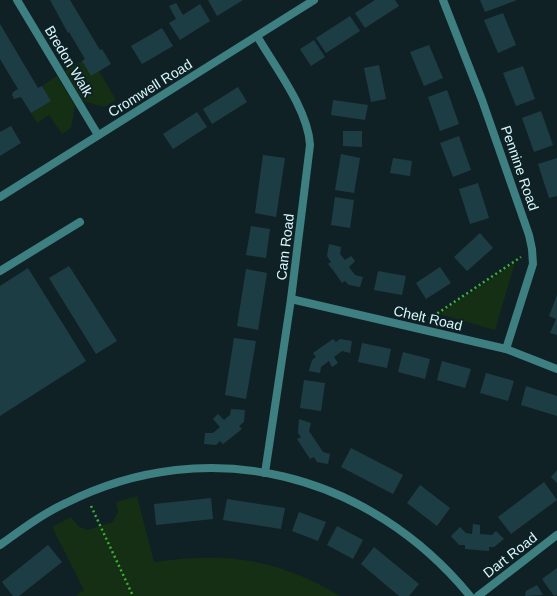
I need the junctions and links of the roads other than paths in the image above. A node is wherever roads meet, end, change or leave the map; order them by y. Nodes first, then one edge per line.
1 (17, 0) edge
2 (314, 0) edge
3 (443, 0) edge
4 (257, 36) junction
5 (98, 135) junction
6 (0, 197) edge
7 (80, 222) dead end
8 (0, 271) edge
9 (291, 299) junction
10 (506, 349) junction
11 (557, 369) edge
12 (265, 473) junction
13 (557, 535) edge
14 (0, 546) edge
15 (470, 596) edge
16 (478, 596) edge

1 - 5 street, Bredon Walk
2 - 4 street, Cromwell Road
3 - 10 street, Pennine Road
4 - 5 street, Cromwell Road
4 - 9 street, Cam Road
5 - 6 street, Cromwell Road
7 - 8 street
9 - 10 street, Chelt Road
9 - 12 street, Cam Road
10 - 11 street, Chelt Road
12 - 14 street
12 - 15 street
13 - 16 street, Dart Road

